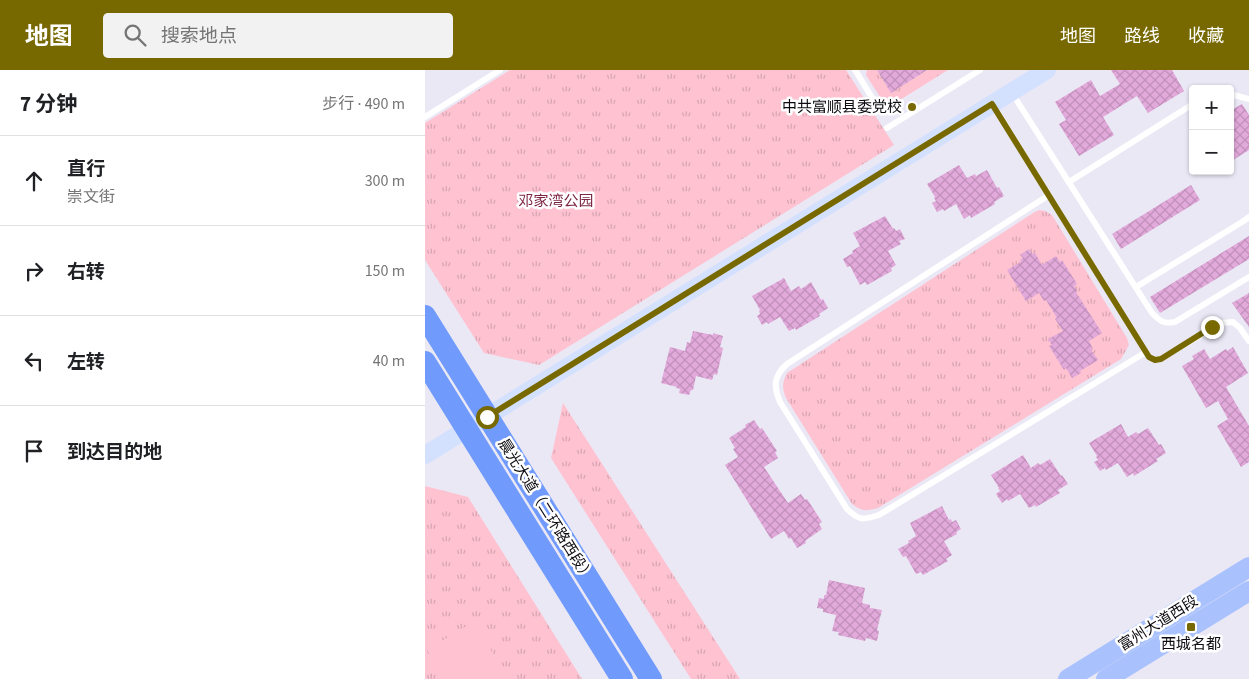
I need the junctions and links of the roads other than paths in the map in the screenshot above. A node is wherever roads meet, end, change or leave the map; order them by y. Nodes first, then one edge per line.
1 (500, 70) edge
2 (855, 70) edge
3 (980, 70) edge
4 (1047, 70) edge
5 (1011, 92) junction
6 (1234, 95) edge
7 (1249, 99) edge
8 (992, 104) junction
9 (1189, 107) edge
10 (879, 109) dead end
11 (425, 117) edge
12 (887, 128) dead end
13 (1069, 182) junction
14 (1049, 195) junction
15 (1249, 217) edge
16 (1249, 277) edge
17 (1136, 287) junction
18 (425, 316) edge
19 (1249, 341) edge
20 (1146, 352) junction
21 (425, 362) edge
22 (487, 417) junction
23 (467, 430) junction
24 (425, 455) edge
25 (1249, 567) edge
26 (1249, 591) edge
27 (622, 679) edge
28 (651, 679) edge
29 (1068, 679) edge
30 (1106, 679) edge

1 - 11 lane
2 - 10 lane
3 - 12 lane
4 - 5 street
5 - 8 street
5 - 13 lane
6 - 7 lane
8 - 14 lane
8 - 22 street
9 - 13 lane
13 - 17 lane
14 - 20 lane
14 - 20 lane
15 - 17 lane
16 - 17 lane
18 - 22 highway, 晨光大道（二环路西段）
19 - 20 lane
21 - 23 highway, 晨光大道（二环路西段）
22 - 23 street
22 - 28 highway, 晨光大道（二环路西段）
23 - 24 street
23 - 27 highway, 晨光大道（二环路西段）
25 - 29 main road, 富州大道西段
26 - 30 main road, 富州大道西段

